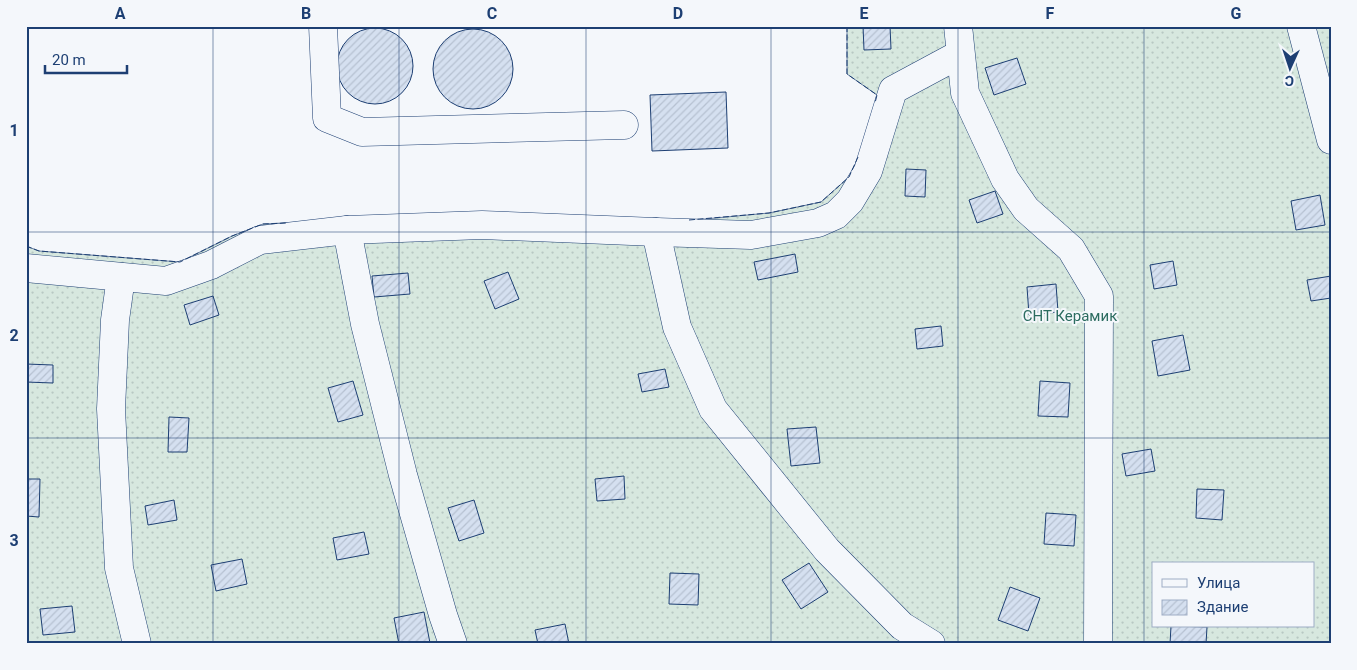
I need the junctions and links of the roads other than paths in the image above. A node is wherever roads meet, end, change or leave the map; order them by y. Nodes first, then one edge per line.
1 (323, 26) edge
2 (958, 26) edge
3 (1301, 26) edge
4 (960, 54) junction
5 (624, 125) dead end
6 (1331, 140) edge
7 (347, 230) junction
8 (656, 232) junction
9 (26, 268) edge
10 (121, 277) junction
11 (897, 635) edge
12 (137, 644) edge
13 (453, 644) edge
14 (931, 644) edge
15 (1098, 644) edge

1 - 5 street
2 - 4 street
3 - 6 street
4 - 8 street
4 - 15 street
7 - 8 street
7 - 10 street
7 - 13 street
8 - 11 street
9 - 10 street
10 - 12 street
11 - 14 street

